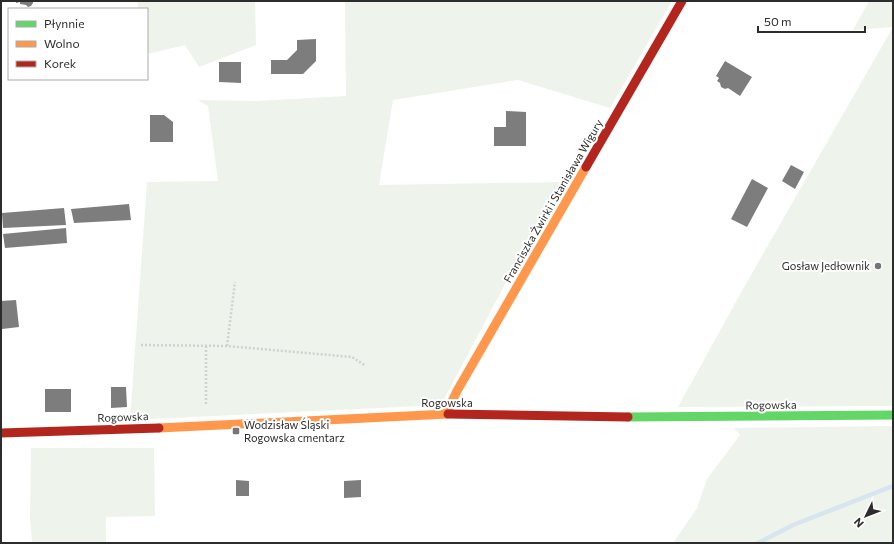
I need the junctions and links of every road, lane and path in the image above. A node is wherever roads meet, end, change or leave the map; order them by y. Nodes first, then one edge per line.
1 (682, 1) edge
2 (235, 282) dead end
3 (141, 345) dead end
4 (206, 345) junction
5 (227, 346) junction
6 (366, 366) dead end
7 (206, 404) dead end
8 (446, 414) junction
9 (893, 415) edge
10 (1, 433) edge

1 - 8 street, Franciszka Żwirki i Stanisława Wigury
2 - 5 path
3 - 4 path
4 - 5 path
4 - 7 path
5 - 6 path
8 - 9 street, Rogowska
8 - 10 street, Rogowska

